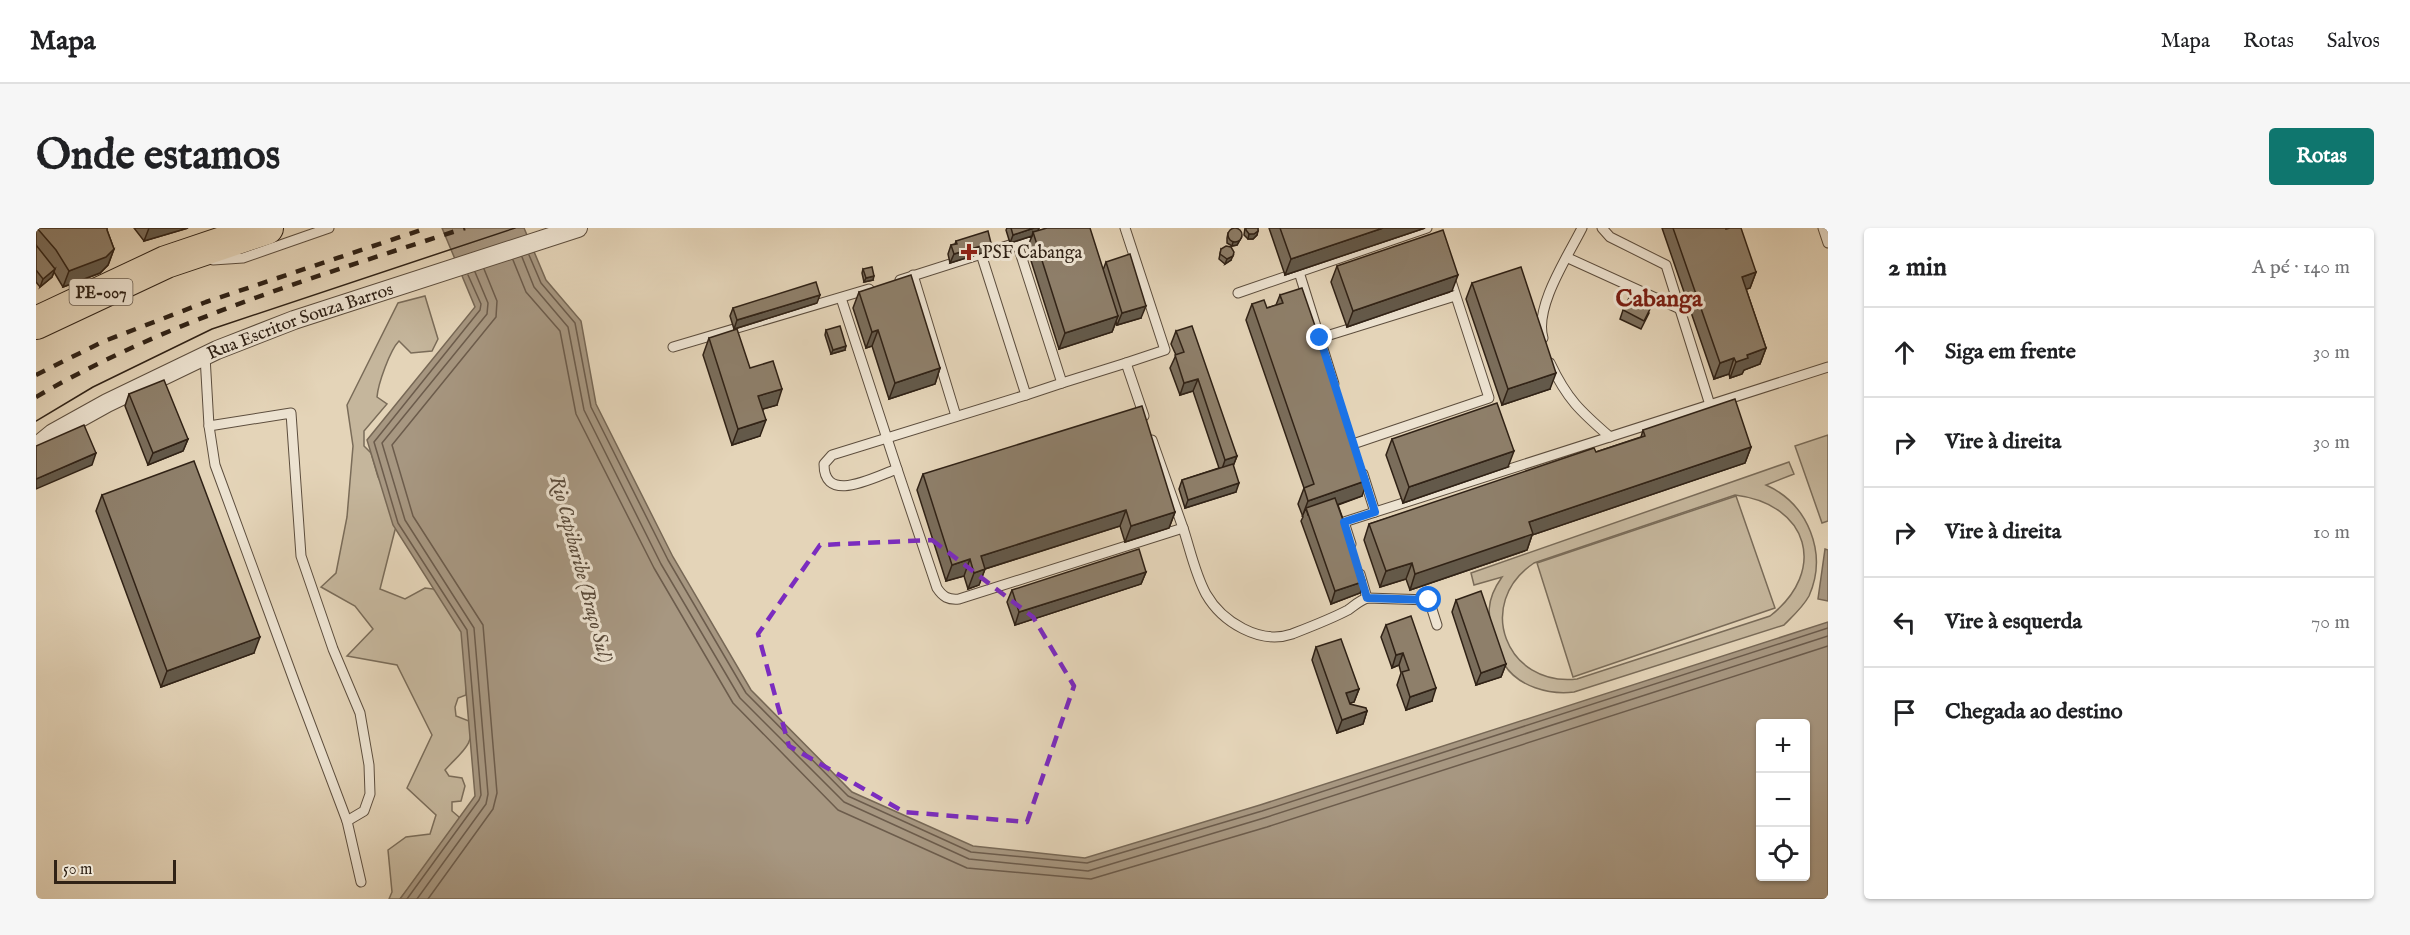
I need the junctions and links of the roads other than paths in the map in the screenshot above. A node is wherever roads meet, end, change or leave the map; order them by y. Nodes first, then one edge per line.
1 (267, 228) edge
2 (329, 228) edge
3 (578, 228) edge
4 (1063, 228) edge
5 (1125, 228) edge
6 (1427, 228) edge
7 (1433, 228) edge
8 (1582, 228) edge
9 (1602, 228) edge
10 (1437, 239) edge
11 (1017, 243) junction
12 (981, 254) junction
13 (1568, 258) junction
14 (166, 262) junction
15 (1299, 272) junction
16 (1448, 273) edge
17 (913, 275) junction
18 (893, 282) edge
19 (882, 285) edge
20 (1238, 293) dead end
21 (1455, 296) junction
22 (841, 298) junction
23 (1680, 309) junction
24 (36, 323) edge
25 (1320, 338) junction
26 (673, 347) dead end
27 (205, 356) junction
28 (1126, 363) junction
29 (1828, 367) edge
30 (1062, 383) junction
31 (1337, 391) edge
32 (1026, 395) junction
33 (1710, 405) junction
34 (956, 416) junction
35 (209, 426) junction
36 (1350, 433) edge
37 (1610, 437) junction
38 (886, 439) junction
39 (1353, 444) junction
40 (36, 447) edge
41 (1358, 459) edge
42 (897, 469) junction
43 (1361, 470) edge
44 (1375, 512) junction
45 (1183, 528) junction
46 (1354, 555) edge
47 (1357, 565) edge
48 (1367, 598) junction
49 (1437, 625) dead end
50 (347, 821) junction
51 (361, 882) dead end

1 - 14 highway, PE-007
2 - 14 lane
3 - 27 street, Rua Escritor Souza Barros
4 - 11 lane
5 - 28 lane
6 - 15 lane
7 - 10 lane
8 - 13 lane
9 - 23 lane
11 - 12 lane
11 - 30 lane
12 - 17 lane
12 - 32 lane
13 - 23 lane
13 - 37 lane
14 - 24 highway, PE-007
15 - 20 lane
15 - 25 lane
16 - 21 lane
17 - 18 lane
17 - 34 lane
19 - 22 lane
21 - 25 lane
21 - 39 lane
22 - 26 lane
22 - 38 lane
23 - 33 lane
25 - 31 lane
27 - 35 lane
27 - 40 street, Rua Escritor Souza Barros
28 - 30 lane
28 - 45 lane
29 - 33 lane
30 - 32 lane
32 - 34 lane
33 - 37 lane
34 - 38 lane
35 - 50 lane
35 - 50 lane
36 - 39 lane
37 - 44 lane
38 - 42 lane
38 - 42 lane
39 - 41 lane
42 - 45 lane
43 - 44 lane
44 - 46 lane
45 - 48 lane
47 - 48 lane
48 - 49 lane
50 - 51 lane

